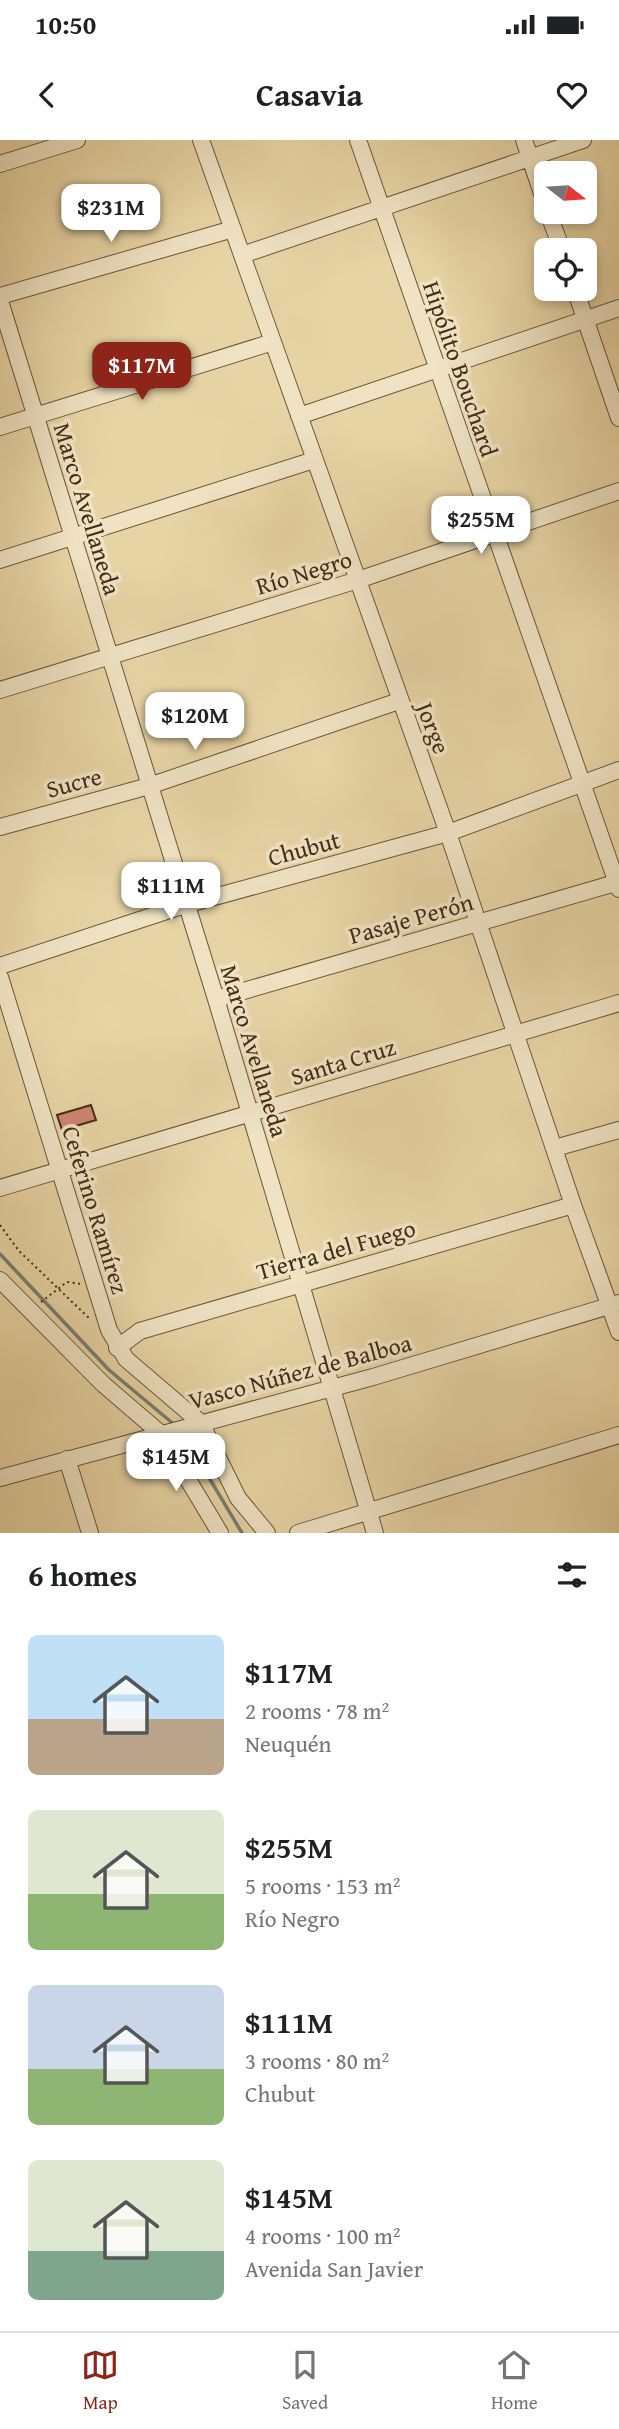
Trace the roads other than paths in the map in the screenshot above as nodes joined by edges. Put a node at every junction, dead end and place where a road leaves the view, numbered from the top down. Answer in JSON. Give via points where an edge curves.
{"nodes":[{"id":1,"x":77,"y":140,"type":"edge"},
{"id":2,"x":201,"y":140,"type":"edge"},
{"id":3,"x":358,"y":140,"type":"edge"},
{"id":4,"x":524,"y":140,"type":"edge"},
{"id":5,"x":583,"y":140,"type":"edge"},
{"id":6,"x":530,"y":158,"type":"junction"},
{"id":7,"x":0,"y":164,"type":"edge"},
{"id":8,"x":534,"y":170,"type":"edge"},
{"id":9,"x":381,"y":210,"type":"junction"},
{"id":10,"x":233,"y":229,"type":"junction"},
{"id":11,"x":242,"y":255,"type":"junction"},
{"id":12,"x":0,"y":296,"type":"edge"},
{"id":13,"x":0,"y":301,"type":"edge"},
{"id":14,"x":579,"y":301,"type":"edge"},
{"id":15,"x":619,"y":308,"type":"edge"},
{"id":16,"x":585,"y":319,"type":"junction"},
{"id":17,"x":273,"y":342,"type":"junction"},
{"id":18,"x":435,"y":370,"type":"junction"},
{"id":19,"x":35,"y":416,"type":"junction"},
{"id":20,"x":299,"y":416,"type":"junction"},
{"id":21,"x":619,"y":418,"type":"edge"},
{"id":22,"x":0,"y":427,"type":"edge"},
{"id":23,"x":314,"y":460,"type":"junction"},
{"id":24,"x":619,"y":491,"type":"edge"},
{"id":25,"x":493,"y":534,"type":"junction"},
{"id":26,"x":71,"y":539,"type":"junction"},
{"id":27,"x":0,"y":560,"type":"edge"},
{"id":28,"x":358,"y":580,"type":"junction"},
{"id":29,"x":110,"y":656,"type":"junction"},
{"id":30,"x":0,"y":690,"type":"edge"},
{"id":31,"x":398,"y":701,"type":"junction"},
{"id":32,"x":619,"y":770,"type":"edge"},
{"id":33,"x":580,"y":785,"type":"junction"},
{"id":34,"x":149,"y":786,"type":"junction"},
{"id":35,"x":0,"y":827,"type":"edge"},
{"id":36,"x":448,"y":833,"type":"junction"},
{"id":37,"x":618,"y":885,"type":"edge"},
{"id":38,"x":185,"y":905,"type":"junction"},
{"id":39,"x":479,"y":923,"type":"junction"},
{"id":40,"x":0,"y":966,"type":"edge"},
{"id":41,"x":0,"y":977,"type":"edge"},
{"id":42,"x":216,"y":999,"type":"junction"},
{"id":43,"x":619,"y":1003,"type":"edge"},
{"id":44,"x":515,"y":1033,"type":"junction"},
{"id":45,"x":250,"y":1114,"type":"junction"},
{"id":46,"x":619,"y":1130,"type":"edge"},
{"id":47,"x":555,"y":1148,"type":"junction"},
{"id":48,"x":58,"y":1170,"type":"junction"},
{"id":49,"x":0,"y":1188,"type":"edge"},
{"id":50,"x":573,"y":1205,"type":"junction"},
{"id":51,"x":300,"y":1283,"type":"junction"},
{"id":52,"x":1,"y":1284,"type":"edge"},
{"id":53,"x":615,"y":1305,"type":"edge"},
{"id":54,"x":619,"y":1332,"type":"edge"},
{"id":55,"x":117,"y":1348,"type":"junction"},
{"id":56,"x":333,"y":1389,"type":"junction"},
{"id":57,"x":196,"y":1424,"type":"junction"},
{"id":58,"x":165,"y":1432,"type":"junction"},
{"id":59,"x":619,"y":1435,"type":"edge"},
{"id":60,"x":67,"y":1459,"type":"junction"},
{"id":61,"x":0,"y":1478,"type":"edge"},
{"id":62,"x":368,"y":1510,"type":"junction"},
{"id":63,"x":90,"y":1533,"type":"edge"},
{"id":64,"x":219,"y":1533,"type":"edge"},
{"id":65,"x":267,"y":1533,"type":"edge"},
{"id":66,"x":298,"y":1533,"type":"edge"},
{"id":67,"x":375,"y":1533,"type":"edge"}],
"edges":[{"from":1,"to":7,"type":"street"},
{"from":2,"to":10,"type":"street","name":"Jorge"},
{"from":3,"to":9,"type":"street","name":"Hipólito Bouchard"},
{"from":4,"to":6,"type":"street"},
{"from":5,"to":6,"type":"street"},
{"from":6,"to":8,"type":"street"},
{"from":6,"to":9,"type":"street"},
{"from":9,"to":11,"type":"street"},
{"from":9,"to":18,"type":"street","name":"Hipólito Bouchard"},
{"from":10,"to":11,"type":"street","name":"Jorge"},
{"from":10,"to":12,"type":"street"},
{"from":11,"to":17,"type":"street","name":"Jorge"},
{"from":13,"to":19,"type":"street","name":"Marco Avellaneda"},
{"from":14,"to":16,"type":"street"},
{"from":15,"to":16,"type":"street"},
{"from":16,"to":18,"type":"street"},
{"from":16,"to":21,"type":"street"},
{"from":17,"to":19,"type":"street"},
{"from":17,"to":20,"type":"street","name":"Jorge"},
{"from":18,"to":20,"type":"street"},
{"from":18,"to":25,"type":"street","name":"Hipólito Bouchard"},
{"from":19,"to":22,"type":"street"},
{"from":19,"to":26,"type":"street","name":"Marco Avellaneda"},
{"from":20,"to":23,"type":"street","name":"Jorge"},
{"from":23,"to":26,"type":"street"},
{"from":23,"to":28,"type":"street","name":"Jorge"},
{"from":24,"to":25,"type":"street","name":"Río Negro"},
{"from":25,"to":28,"type":"street","name":"Río Negro"},
{"from":25,"to":33,"type":"street","name":"Hipólito Bouchard"},
{"from":26,"to":27,"type":"street"},
{"from":26,"to":29,"type":"street","name":"Marco Avellaneda"},
{"from":28,"to":29,"type":"street","name":"Río Negro"},
{"from":28,"to":31,"type":"street","name":"Jorge"},
{"from":29,"to":30,"type":"street","name":"Río Negro"},
{"from":29,"to":34,"type":"street","name":"Marco Avellaneda"},
{"from":31,"to":34,"type":"street","name":"Sucre"},
{"from":31,"to":36,"type":"street","name":"Jorge"},
{"from":32,"to":33,"type":"street","name":"Chubut"},
{"from":33,"to":36,"type":"street","name":"Chubut"},
{"from":33,"to":37,"type":"street","name":"Hipólito Bouchard"},
{"from":34,"to":35,"type":"street","name":"Sucre"},
{"from":34,"to":38,"type":"street","name":"Marco Avellaneda"},
{"from":36,"to":38,"type":"street","name":"Chubut"},
{"from":36,"to":39,"type":"street","name":"Jorge"},
{"from":37,"to":39,"type":"street","name":"Pasaje Perón"},
{"from":38,"to":40,"type":"street","name":"Chubut"},
{"from":38,"to":42,"type":"street","name":"Marco Avellaneda"},
{"from":39,"to":42,"type":"street","name":"Pasaje Perón"},
{"from":39,"to":44,"type":"street","name":"Jorge"},
{"from":41,"to":48,"type":"street","name":"Ceferino Ramírez"},
{"from":42,"to":45,"type":"street","name":"Marco Avellaneda"},
{"from":43,"to":44,"type":"street","name":"Santa Cruz"},
{"from":44,"to":45,"type":"street","name":"Santa Cruz"},
{"from":44,"to":47,"type":"street","name":"Jorge"},
{"from":45,"to":48,"type":"street","name":"Santa Cruz"},
{"from":45,"to":51,"type":"street","name":"Marco Avellaneda"},
{"from":46,"to":47,"type":"street"},
{"from":47,"to":50,"type":"street","name":"Jorge"},
{"from":48,"to":49,"type":"street","name":"Santa Cruz"},
{"from":48,"to":55,"type":"street","name":"Ceferino Ramírez"},
{"from":50,"to":51,"type":"street","name":"Tierra del Fuego"},
{"from":50,"to":53,"type":"street","name":"Jorge"},
{"from":51,"to":55,"type":"street","name":"Tierra del Fuego","via":[[140,1331]]},
{"from":51,"to":56,"type":"street","name":"Marco Avellaneda"},
{"from":52,"to":58,"type":"street","via":[[103,1384]]},
{"from":53,"to":54,"type":"street","name":"Jorge"},
{"from":53,"to":56,"type":"street","name":"Vasco Núñez de Balboa"},
{"from":55,"to":57,"type":"street","name":"Ceferino Ramírez"},
{"from":56,"to":57,"type":"street","name":"Vasco Núñez de Balboa"},
{"from":56,"to":62,"type":"street","name":"Marco Avellaneda"},
{"from":57,"to":58,"type":"street","name":"Vasco Núñez de Balboa"},
{"from":57,"to":65,"type":"street","via":[[238,1498]]},
{"from":58,"to":60,"type":"street","name":"Vasco Núñez de Balboa"},
{"from":58,"to":64,"type":"street"},
{"from":59,"to":62,"type":"street"},
{"from":60,"to":61,"type":"street","name":"Vasco Núñez de Balboa"},
{"from":60,"to":63,"type":"street"},
{"from":62,"to":66,"type":"street"},
{"from":62,"to":67,"type":"street","name":"Marco Avellaneda"}]}
